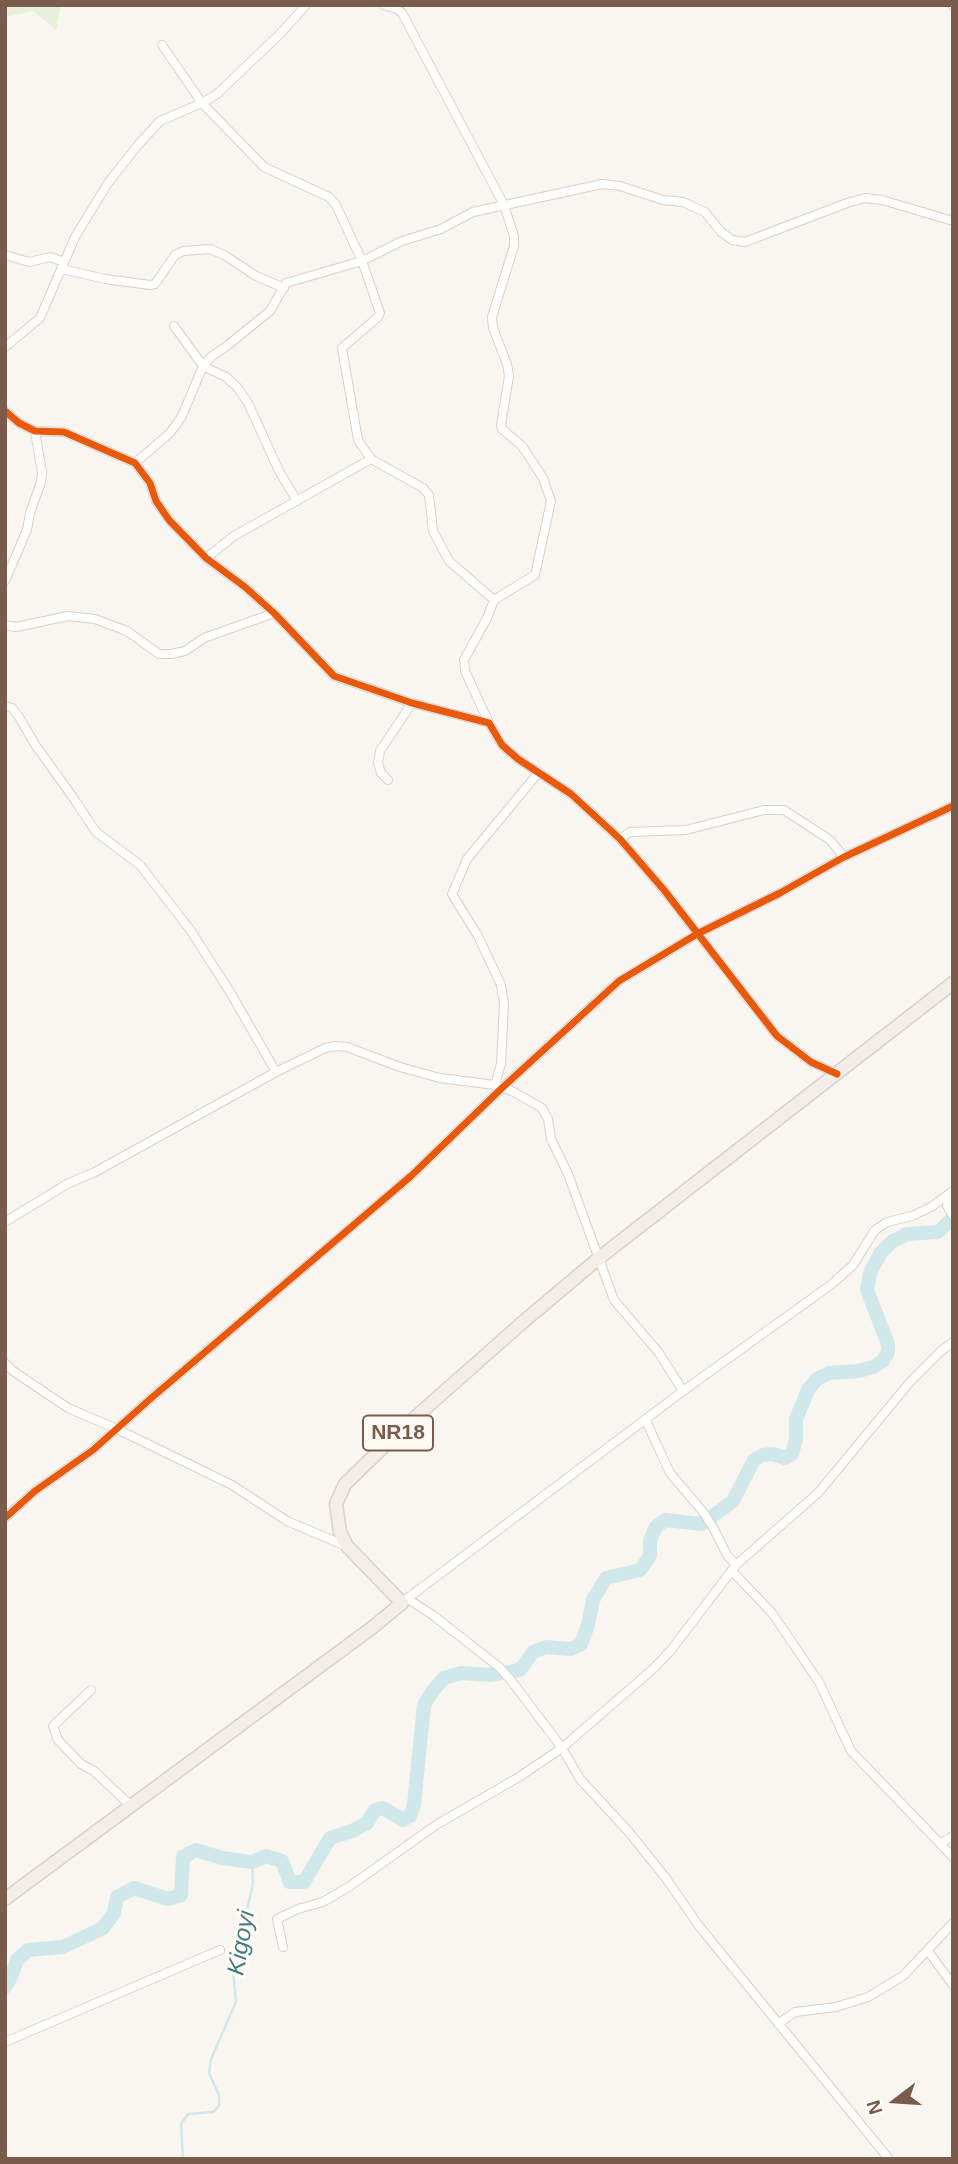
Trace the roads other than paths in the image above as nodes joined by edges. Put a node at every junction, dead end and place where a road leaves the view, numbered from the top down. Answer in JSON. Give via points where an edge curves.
{"nodes":[{"id":1,"x":306,"y":5,"type":"edge"},
{"id":2,"x":384,"y":5,"type":"edge"},
{"id":3,"x":162,"y":45,"type":"dead end"},
{"id":4,"x":202,"y":103,"type":"junction"},
{"id":5,"x":504,"y":205,"type":"junction"},
{"id":6,"x":953,"y":221,"type":"edge"},
{"id":7,"x":5,"y":255,"type":"edge"},
{"id":8,"x":362,"y":261,"type":"junction"},
{"id":9,"x":63,"y":266,"type":"junction"},
{"id":10,"x":284,"y":288,"type":"junction"},
{"id":11,"x":174,"y":326,"type":"dead end"},
{"id":12,"x":5,"y":346,"type":"edge"},
{"id":13,"x":203,"y":366,"type":"junction"},
{"id":14,"x":5,"y":411,"type":"edge"},
{"id":15,"x":36,"y":431,"type":"junction"},
{"id":16,"x":372,"y":459,"type":"junction"},
{"id":17,"x":135,"y":463,"type":"junction"},
{"id":18,"x":297,"y":501,"type":"junction"},
{"id":19,"x":206,"y":558,"type":"junction"},
{"id":20,"x":5,"y":582,"type":"edge"},
{"id":21,"x":494,"y":600,"type":"junction"},
{"id":22,"x":274,"y":613,"type":"junction"},
{"id":23,"x":5,"y":625,"type":"edge"},
{"id":24,"x":412,"y":703,"type":"junction"},
{"id":25,"x":5,"y":706,"type":"edge"},
{"id":26,"x":489,"y":723,"type":"junction"},
{"id":27,"x":539,"y":772,"type":"junction"},
{"id":28,"x":388,"y":780,"type":"dead end"},
{"id":29,"x":953,"y":806,"type":"edge"},
{"id":30,"x":620,"y":839,"type":"junction"},
{"id":31,"x":844,"y":857,"type":"junction"},
{"id":32,"x":696,"y":934,"type":"junction"},
{"id":33,"x":953,"y":984,"type":"edge"},
{"id":34,"x":276,"y":1072,"type":"junction"},
{"id":35,"x":836,"y":1074,"type":"junction"},
{"id":36,"x":498,"y":1086,"type":"junction"},
{"id":37,"x":953,"y":1191,"type":"edge"},
{"id":38,"x":953,"y":1216,"type":"edge"},
{"id":39,"x":5,"y":1222,"type":"edge"},
{"id":40,"x":600,"y":1258,"type":"junction"},
{"id":41,"x":953,"y":1342,"type":"edge"},
{"id":42,"x":5,"y":1363,"type":"edge"},
{"id":43,"x":683,"y":1391,"type":"junction"},
{"id":44,"x":646,"y":1421,"type":"junction"},
{"id":45,"x":117,"y":1429,"type":"junction"},
{"id":46,"x":5,"y":1518,"type":"edge"},
{"id":47,"x":347,"y":1546,"type":"junction"},
{"id":48,"x":734,"y":1568,"type":"junction"},
{"id":49,"x":405,"y":1601,"type":"junction"},
{"id":50,"x":91,"y":1690,"type":"dead end"},
{"id":51,"x":562,"y":1748,"type":"junction"},
{"id":52,"x":131,"y":1806,"type":"junction"},
{"id":53,"x":953,"y":1836,"type":"edge"},
{"id":54,"x":941,"y":1843,"type":"junction"},
{"id":55,"x":953,"y":1857,"type":"edge"},
{"id":56,"x":5,"y":1899,"type":"edge"},
{"id":57,"x":953,"y":1923,"type":"edge"},
{"id":58,"x":283,"y":1947,"type":"dead end"},
{"id":59,"x":220,"y":1950,"type":"dead end"},
{"id":60,"x":928,"y":1951,"type":"junction"},
{"id":61,"x":953,"y":1985,"type":"edge"},
{"id":62,"x":778,"y":2024,"type":"junction"},
{"id":63,"x":5,"y":2042,"type":"edge"},
{"id":64,"x":889,"y":2159,"type":"edge"}],
"edges":[{"from":1,"to":4,"type":"street","via":[[217,94]]},
{"from":2,"to":5,"type":"street","via":[[402,13]]},
{"from":3,"to":4,"type":"street"},
{"from":4,"to":8,"type":"street","via":[[264,167],[329,198]]},
{"from":4,"to":9,"type":"street","via":[[160,121],[138,145],[108,183]]},
{"from":5,"to":6,"type":"street","via":[[602,184],[620,186],[683,202],[705,212],[721,233],[745,242],[865,198]]},
{"from":5,"to":8,"type":"street","via":[[472,212]]},
{"from":5,"to":21,"type":"street","via":[[514,246],[492,317],[509,376],[501,425],[522,446],[543,478],[551,501],[535,575]]},
{"from":7,"to":9,"type":"street","via":[[29,262],[50,257]]},
{"from":8,"to":10,"type":"street","via":[[295,279]]},
{"from":8,"to":16,"type":"street","via":[[380,313],[342,348],[342,358],[358,440]]},
{"from":9,"to":10,"type":"street","via":[[105,279],[155,284],[175,255],[211,249]]},
{"from":9,"to":12,"type":"street","via":[[40,318]]},
{"from":10,"to":13,"type":"street","via":[[270,311]]},
{"from":11,"to":13,"type":"street"},
{"from":13,"to":17,"type":"street","via":[[182,416],[170,433]]},
{"from":13,"to":18,"type":"street","via":[[226,377],[242,395]]},
{"from":14,"to":15,"type":"street"},
{"from":15,"to":17,"type":"street","via":[[64,432]]},
{"from":15,"to":20,"type":"street","via":[[41,482]]},
{"from":16,"to":18,"type":"street"},
{"from":16,"to":21,"type":"street","via":[[423,488],[429,495],[433,531],[444,554]]},
{"from":17,"to":19,"type":"street","via":[[169,520]]},
{"from":18,"to":19,"type":"street","via":[[234,536]]},
{"from":19,"to":22,"type":"street"},
{"from":21,"to":26,"type":"street","via":[[464,660]]},
{"from":22,"to":23,"type":"street","via":[[171,654],[159,654],[127,631],[95,619],[68,617],[16,628]]},
{"from":22,"to":24,"type":"street","via":[[334,676]]},
{"from":24,"to":26,"type":"street"},
{"from":24,"to":28,"type":"street","via":[[380,751],[378,764]]},
{"from":25,"to":34,"type":"street","via":[[19,717],[96,832],[140,865],[191,931]]},
{"from":26,"to":27,"type":"street","via":[[502,746]]},
{"from":27,"to":30,"type":"street"},
{"from":27,"to":36,"type":"street","via":[[467,859],[452,894],[502,985]]},
{"from":29,"to":31,"type":"street"},
{"from":30,"to":31,"type":"street","via":[[630,832],[686,830],[764,810],[784,810],[830,840]]},
{"from":30,"to":32,"type":"street"},
{"from":31,"to":32,"type":"street"},
{"from":32,"to":35,"type":"street","via":[[777,1036]]},
{"from":32,"to":36,"type":"street","via":[[619,981]]},
{"from":33,"to":35,"type":"main road","number":"NR18"},
{"from":34,"to":36,"type":"street","via":[[336,1046],[440,1079]]},
{"from":34,"to":39,"type":"street"},
{"from":35,"to":40,"type":"main road","number":"NR18"},
{"from":36,"to":40,"type":"street","via":[[542,1108]]},
{"from":36,"to":45,"type":"street","via":[[411,1176]]},
{"from":37,"to":38,"type":"street","via":[[947,1206]]},
{"from":37,"to":43,"type":"street","via":[[931,1207],[875,1230],[853,1265]]},
{"from":40,"to":43,"type":"street","via":[[614,1300],[659,1353]]},
{"from":40,"to":47,"type":"main road","number":"NR18","via":[[345,1484],[336,1504]]},
{"from":41,"to":48,"type":"street","via":[[910,1382],[818,1493]]},
{"from":42,"to":45,"type":"street","via":[[68,1408]]},
{"from":43,"to":44,"type":"street"},
{"from":44,"to":48,"type":"street","via":[[670,1473],[704,1513]]},
{"from":44,"to":49,"type":"street"},
{"from":45,"to":46,"type":"street"},
{"from":45,"to":47,"type":"street","via":[[232,1485],[288,1521]]},
{"from":47,"to":49,"type":"main road","number":"NR18"},
{"from":48,"to":51,"type":"street","via":[[654,1668]]},
{"from":48,"to":54,"type":"street","via":[[772,1613],[819,1682],[851,1751]]},
{"from":49,"to":51,"type":"street","via":[[434,1616],[499,1667]]},
{"from":49,"to":52,"type":"main road"},
{"from":50,"to":52,"type":"street","via":[[52,1726],[58,1740],[81,1764]]},
{"from":51,"to":58,"type":"street","via":[[436,1825],[350,1886],[323,1902],[276,1919]]},
{"from":51,"to":62,"type":"street","via":[[580,1779],[636,1840]]},
{"from":52,"to":56,"type":"main road"},
{"from":53,"to":54,"type":"street"},
{"from":54,"to":55,"type":"street"},
{"from":57,"to":60,"type":"street"},
{"from":59,"to":63,"type":"street"},
{"from":60,"to":61,"type":"street"},
{"from":60,"to":62,"type":"street","via":[[903,1976],[868,1997],[795,2012]]},
{"from":62,"to":64,"type":"street"}]}
